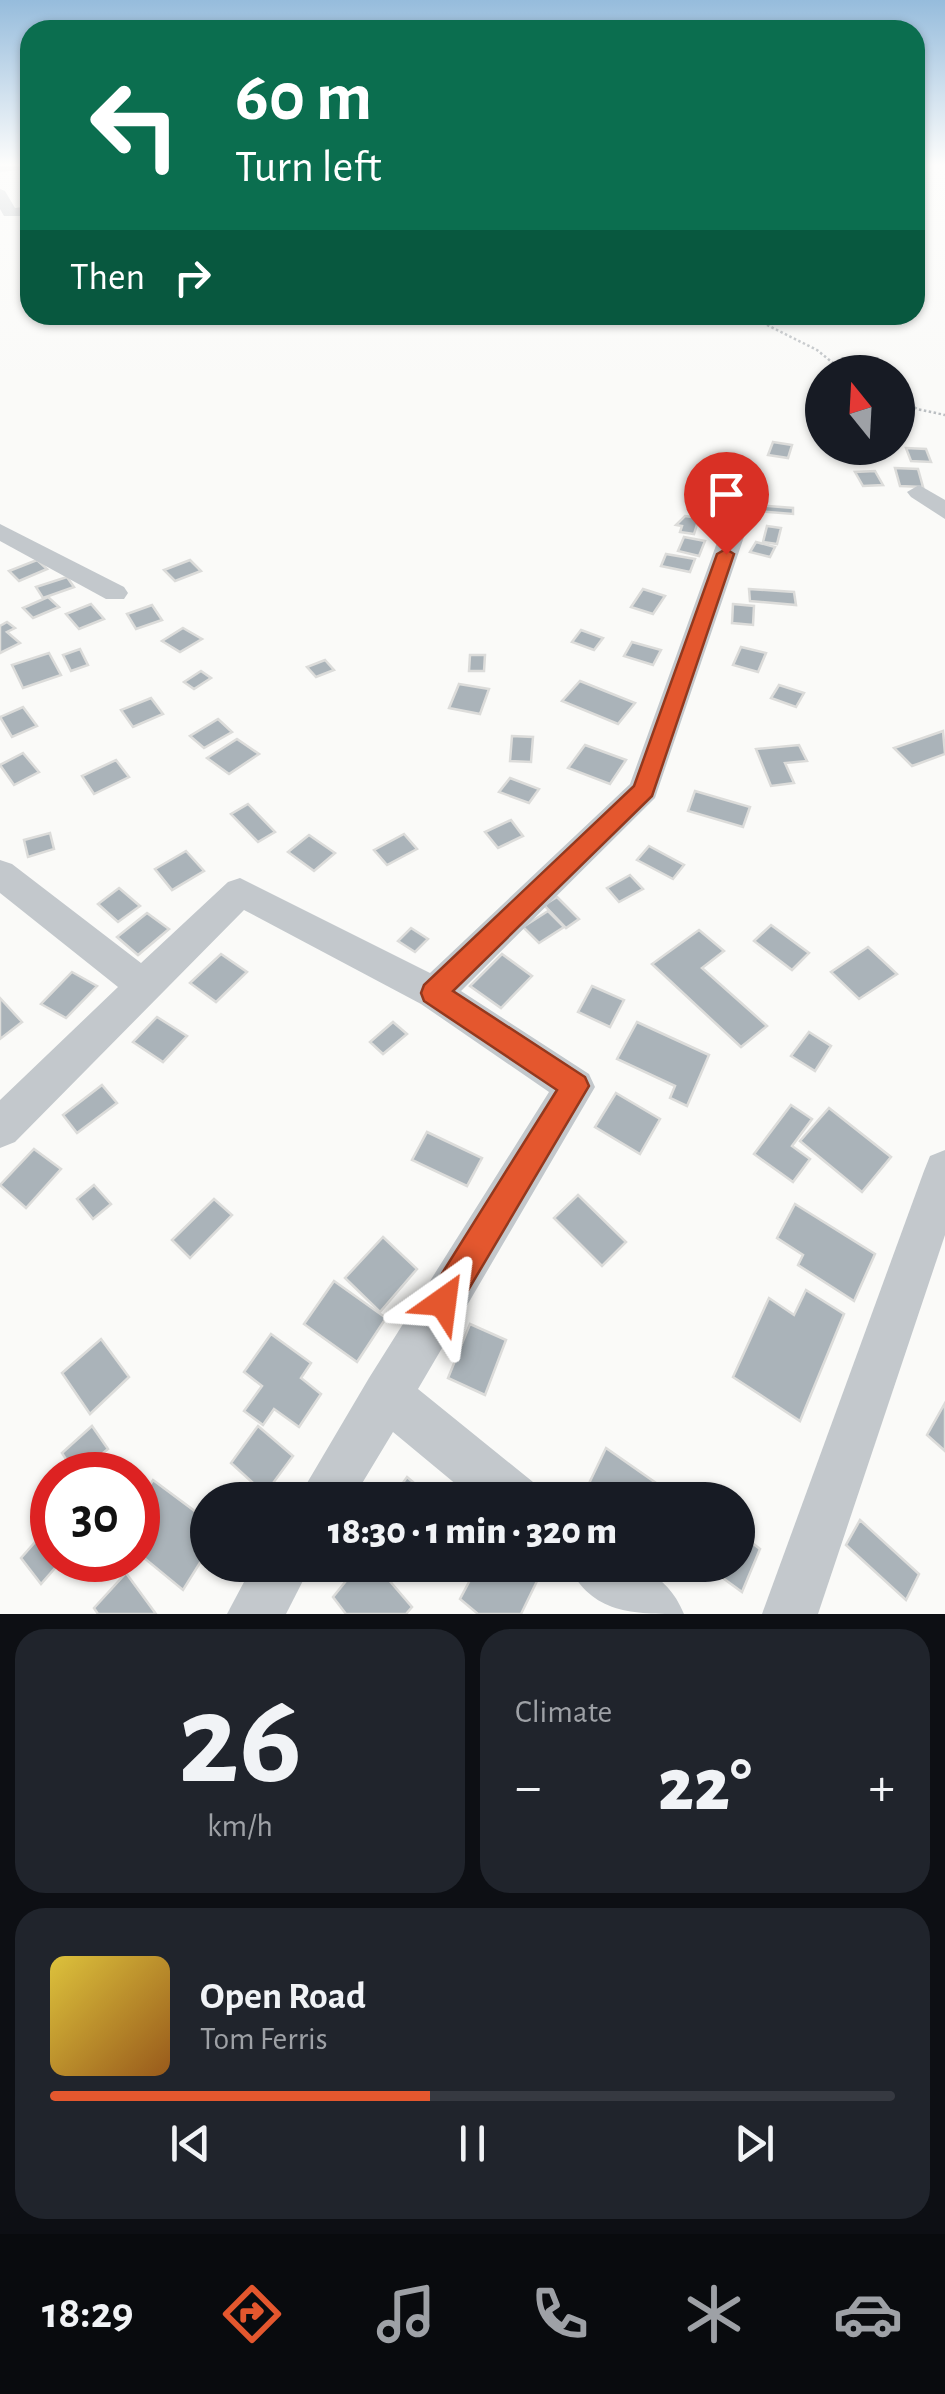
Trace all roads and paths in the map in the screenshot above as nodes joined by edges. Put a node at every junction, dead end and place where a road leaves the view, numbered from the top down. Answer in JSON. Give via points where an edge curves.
{"nodes":[{"id":1,"x":767,"y":325,"type":"dead end"},
{"id":2,"x":823,"y":355,"type":"edge"},
{"id":3,"x":915,"y":408,"type":"edge"},
{"id":4,"x":945,"y":414,"type":"edge"},
{"id":5,"x":749,"y":487,"type":"dead end"},
{"id":6,"x":919,"y":492,"type":"dead end"},
{"id":7,"x":945,"y":512,"type":"edge"},
{"id":8,"x":0,"y":531,"type":"edge"},
{"id":9,"x":115,"y":593,"type":"dead end"},
{"id":10,"x":0,"y":874,"type":"edge"},
{"id":11,"x":161,"y":968,"type":"junction"},
{"id":12,"x":434,"y":993,"type":"junction"},
{"id":13,"x":0,"y":1128,"type":"edge"},
{"id":14,"x":945,"y":1171,"type":"edge"},
{"id":15,"x":386,"y":1395,"type":"junction"},
{"id":16,"x":334,"y":1482,"type":"edge"},
{"id":17,"x":494,"y":1482,"type":"edge"},
{"id":18,"x":274,"y":1582,"type":"edge"},
{"id":19,"x":617,"y":1582,"type":"edge"},
{"id":20,"x":255,"y":1614,"type":"edge"},
{"id":21,"x":656,"y":1614,"type":"edge"},
{"id":22,"x":790,"y":1614,"type":"edge"}],
"edges":[{"from":1,"to":2,"type":"path"},
{"from":3,"to":4,"type":"path"},
{"from":5,"to":12,"type":"street","via":[[644,790]]},
{"from":6,"to":7,"type":"street"},
{"from":8,"to":9,"type":"street"},
{"from":10,"to":11,"type":"street","via":[[142,986]]},
{"from":11,"to":12,"type":"street","via":[[240,892]]},
{"from":11,"to":13,"type":"street"},
{"from":12,"to":15,"type":"street","via":[[575,1086]]},
{"from":14,"to":22,"type":"street"},
{"from":15,"to":16,"type":"street"},
{"from":15,"to":17,"type":"street"},
{"from":18,"to":20,"type":"street"},
{"from":19,"to":21,"type":"street"}]}
